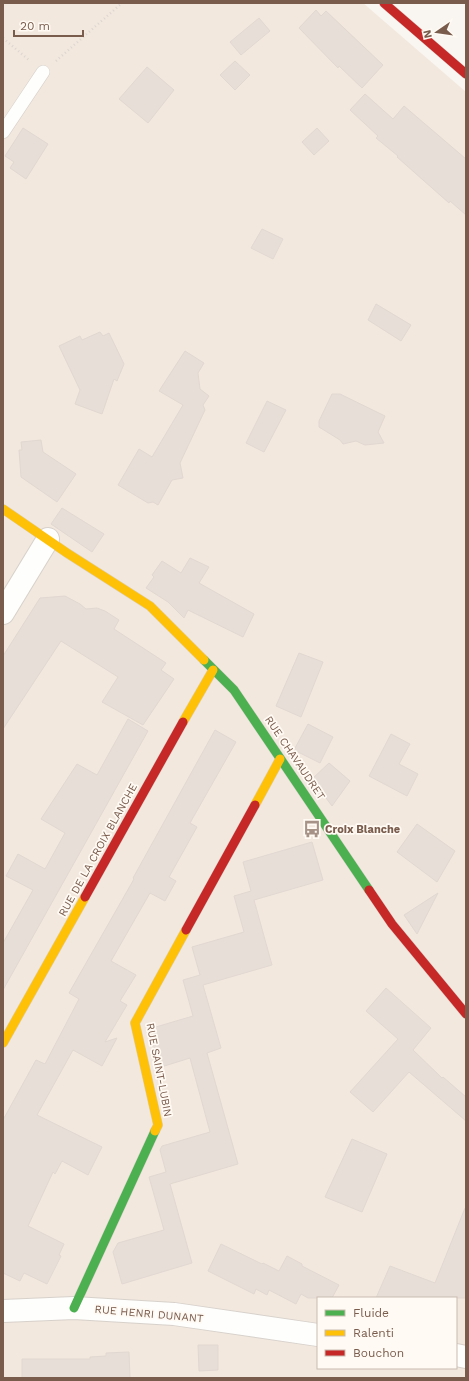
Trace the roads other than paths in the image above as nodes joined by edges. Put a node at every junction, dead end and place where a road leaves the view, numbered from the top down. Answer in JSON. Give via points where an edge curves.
{"nodes":[{"id":1,"x":384,"y":3,"type":"edge"},
{"id":2,"x":43,"y":72,"type":"road end"},
{"id":3,"x":466,"y":74,"type":"edge"},
{"id":4,"x":3,"y":132,"type":"edge"},
{"id":5,"x":3,"y":509,"type":"edge"},
{"id":6,"x":48,"y":538,"type":"junction"},
{"id":7,"x":3,"y":613,"type":"edge"},
{"id":8,"x":214,"y":670,"type":"junction"},
{"id":9,"x":280,"y":759,"type":"junction"},
{"id":10,"x":466,"y":1014,"type":"edge"},
{"id":11,"x":9,"y":1022,"type":"edge"},
{"id":12,"x":3,"y":1043,"type":"edge"},
{"id":13,"x":74,"y":1308,"type":"junction"},
{"id":14,"x":3,"y":1311,"type":"edge"},
{"id":15,"x":317,"y":1335,"type":"edge"}],
"edges":[{"from":1,"to":3,"type":"street"},
{"from":2,"to":4,"type":"lane"},
{"from":5,"to":6,"type":"street","name":"RUE CHAVAUDRET"},
{"from":6,"to":7,"type":"street"},
{"from":6,"to":8,"type":"street","name":"RUE CHAVAUDRET","via":[[150,606]]},
{"from":8,"to":9,"type":"street","name":"RUE CHAVAUDRET","via":[[234,690]]},
{"from":8,"to":11,"type":"street","name":"RUE DE LA CROIX BLANCHE"},
{"from":9,"to":10,"type":"street","name":"RUE CHAVAUDRET","via":[[392,924]]},
{"from":9,"to":13,"type":"street","name":"RUE SAINT-LUBIN","via":[[135,1023],[158,1125]]},
{"from":11,"to":12,"type":"street","name":"RUE DE LA CROIX BLANCHE"},
{"from":13,"to":14,"type":"street","name":"RUE HENRI DUNANT"},
{"from":13,"to":15,"type":"street","name":"RUE HENRI DUNANT","via":[[174,1314]]}]}
